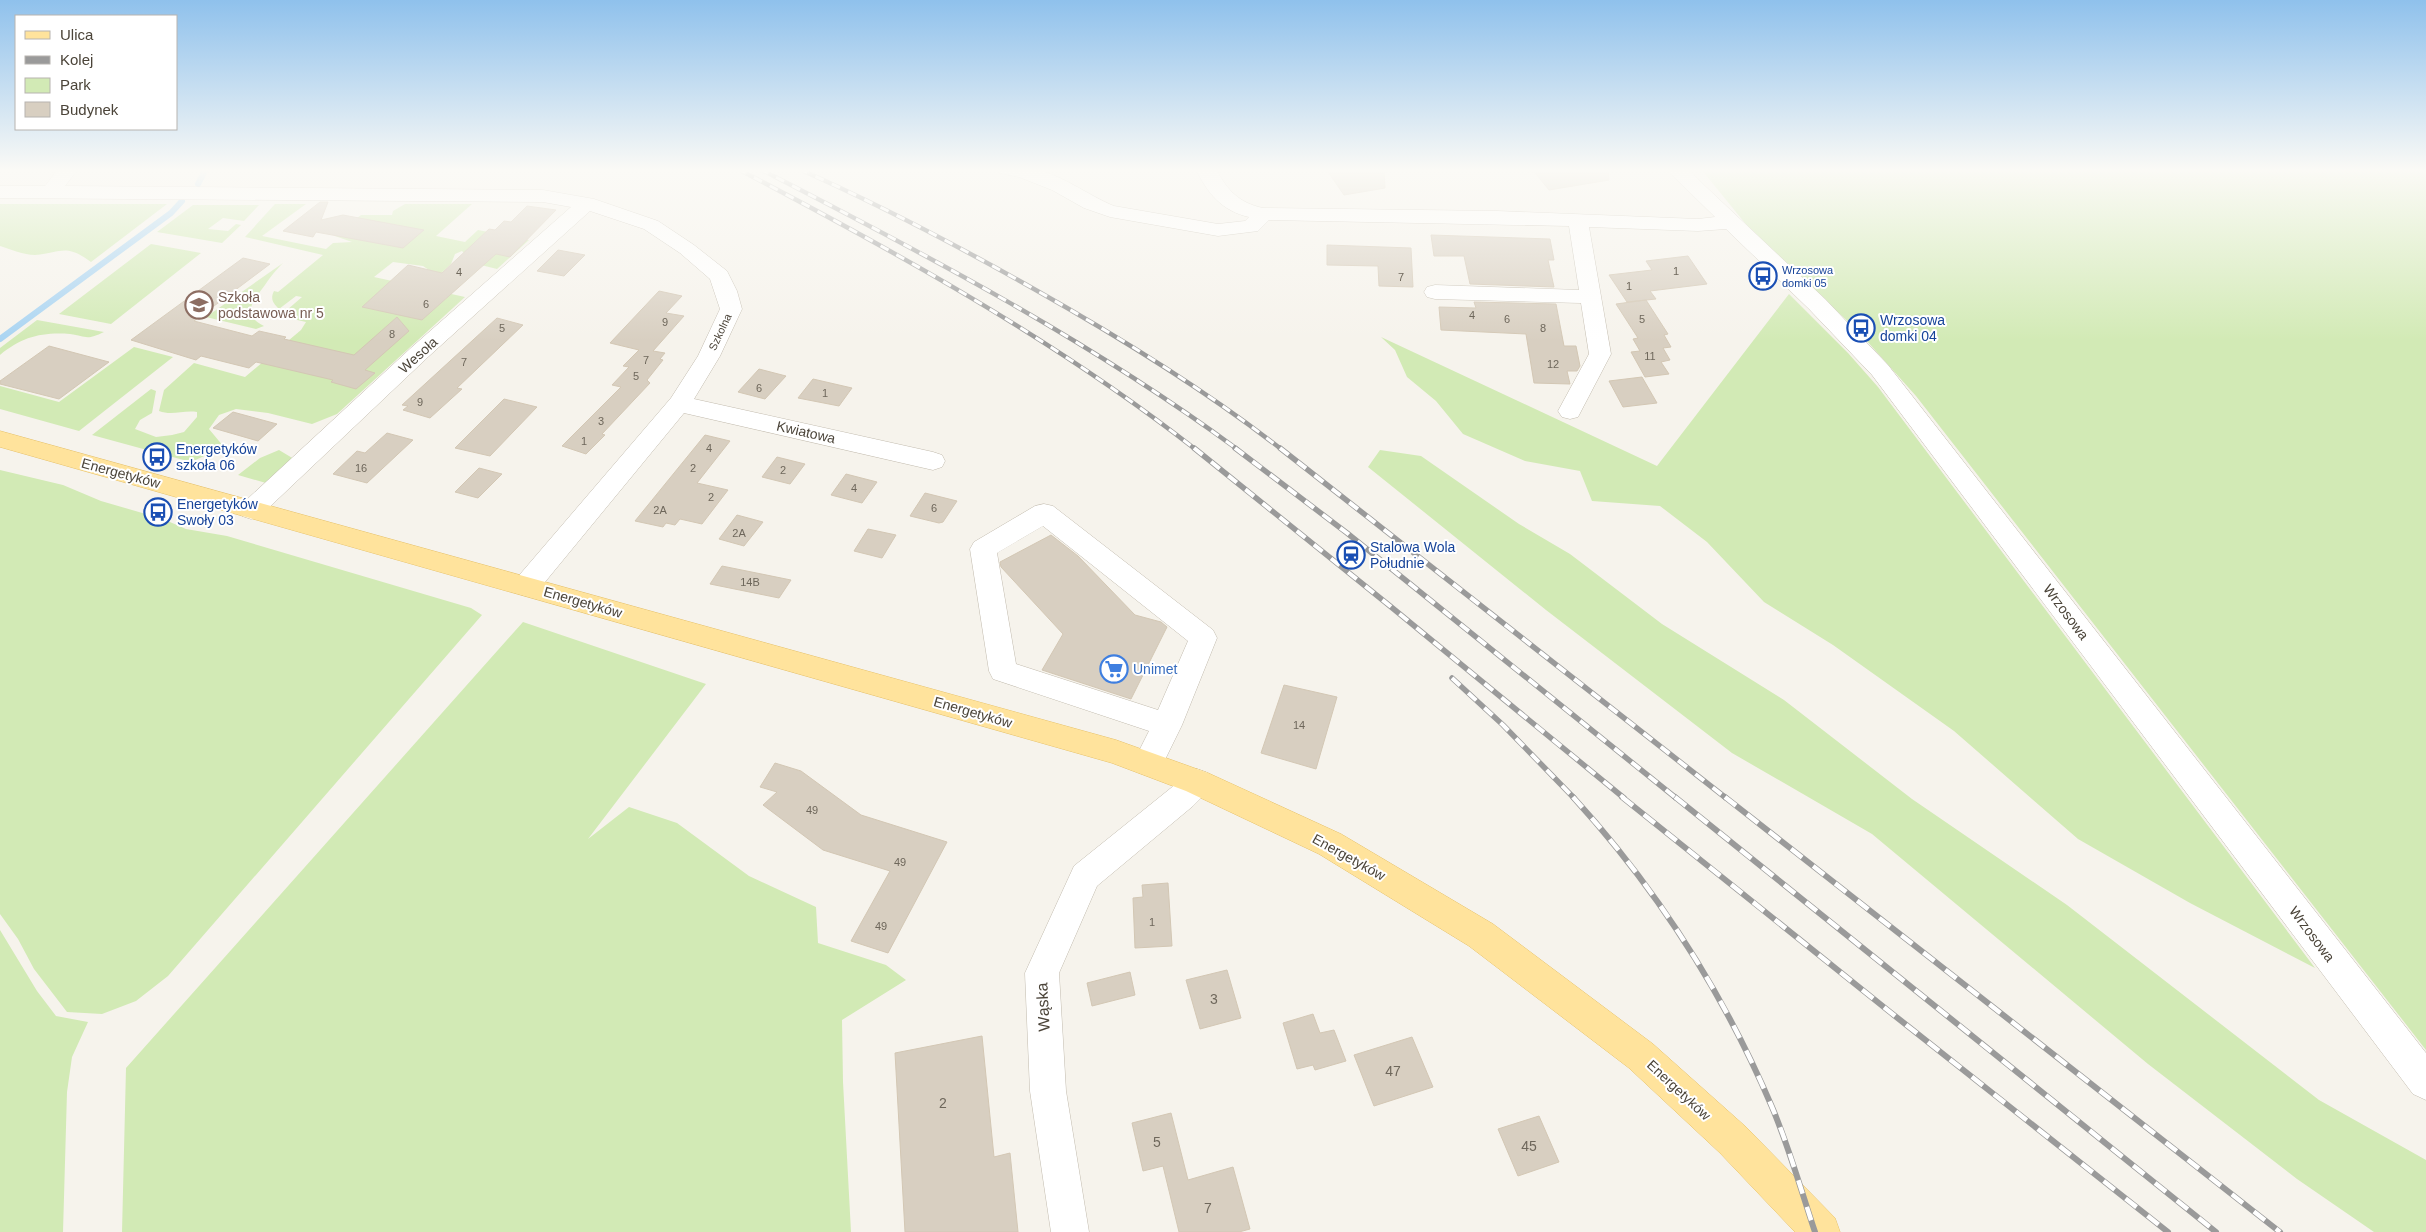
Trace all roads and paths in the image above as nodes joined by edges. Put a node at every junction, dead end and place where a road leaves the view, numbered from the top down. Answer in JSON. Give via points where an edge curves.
{"nodes":[{"id":1,"x":561,"y":226,"type":"edge"},
{"id":2,"x":653,"y":226,"type":"edge"},
{"id":3,"x":1198,"y":226,"type":"edge"},
{"id":4,"x":1251,"y":226,"type":"edge"},
{"id":5,"x":1579,"y":226,"type":"edge"},
{"id":6,"x":1736,"y":226,"type":"edge"},
{"id":7,"x":1435,"y":292,"type":"dead end"},
{"id":8,"x":1592,"y":297,"type":"junction"},
{"id":9,"x":679,"y":404,"type":"junction"},
{"id":10,"x":1570,"y":411,"type":"dead end"},
{"id":11,"x":0,"y":439,"type":"edge"},
{"id":12,"x":933,"y":461,"type":"dead end"},
{"id":13,"x":251,"y":510,"type":"junction"},
{"id":14,"x":526,"y":586,"type":"junction"},
{"id":15,"x":1167,"y":725,"type":"junction"},
{"id":16,"x":1148,"y":763,"type":"junction"},
{"id":17,"x":1197,"y":782,"type":"junction"},
{"id":18,"x":2426,"y":1082,"type":"edge"},
{"id":19,"x":1070,"y":1232,"type":"edge"},
{"id":20,"x":1821,"y":1232,"type":"edge"}],
"edges":[{"from":1,"to":13,"type":"street","name":"Wesoła"},
{"from":2,"to":9,"type":"street","name":"Szkolna","via":[[719,276],[731,309]]},
{"from":3,"to":4,"type":"street","via":[[1218,230]]},
{"from":5,"to":8,"type":"street"},
{"from":6,"to":18,"type":"street","name":"Wrzosowa","via":[[1880,370]]},
{"from":7,"to":8,"type":"street"},
{"from":8,"to":10,"type":"street","via":[[1600,354]]},
{"from":9,"to":12,"type":"street","name":"Kwiatowa"},
{"from":9,"to":14,"type":"street","name":"Szkolna"},
{"from":11,"to":13,"type":"main road","name":"Energetyków"},
{"from":13,"to":14,"type":"main road","name":"Energetyków"},
{"from":14,"to":16,"type":"main road","name":"Energetyków"},
{"from":15,"to":15,"type":"street","via":[[1203,638],[1044,513],[983,549],[1003,672]]},
{"from":15,"to":16,"type":"street"},
{"from":16,"to":17,"type":"main road","name":"Energetyków"},
{"from":17,"to":19,"type":"street","name":"Wąska","via":[[1085,876],[1042,973],[1048,1091]]},
{"from":17,"to":20,"type":"main road","name":"Energetyków","via":[[1330,844],[1481,934],[1641,1056],[1733,1140]]}]}
